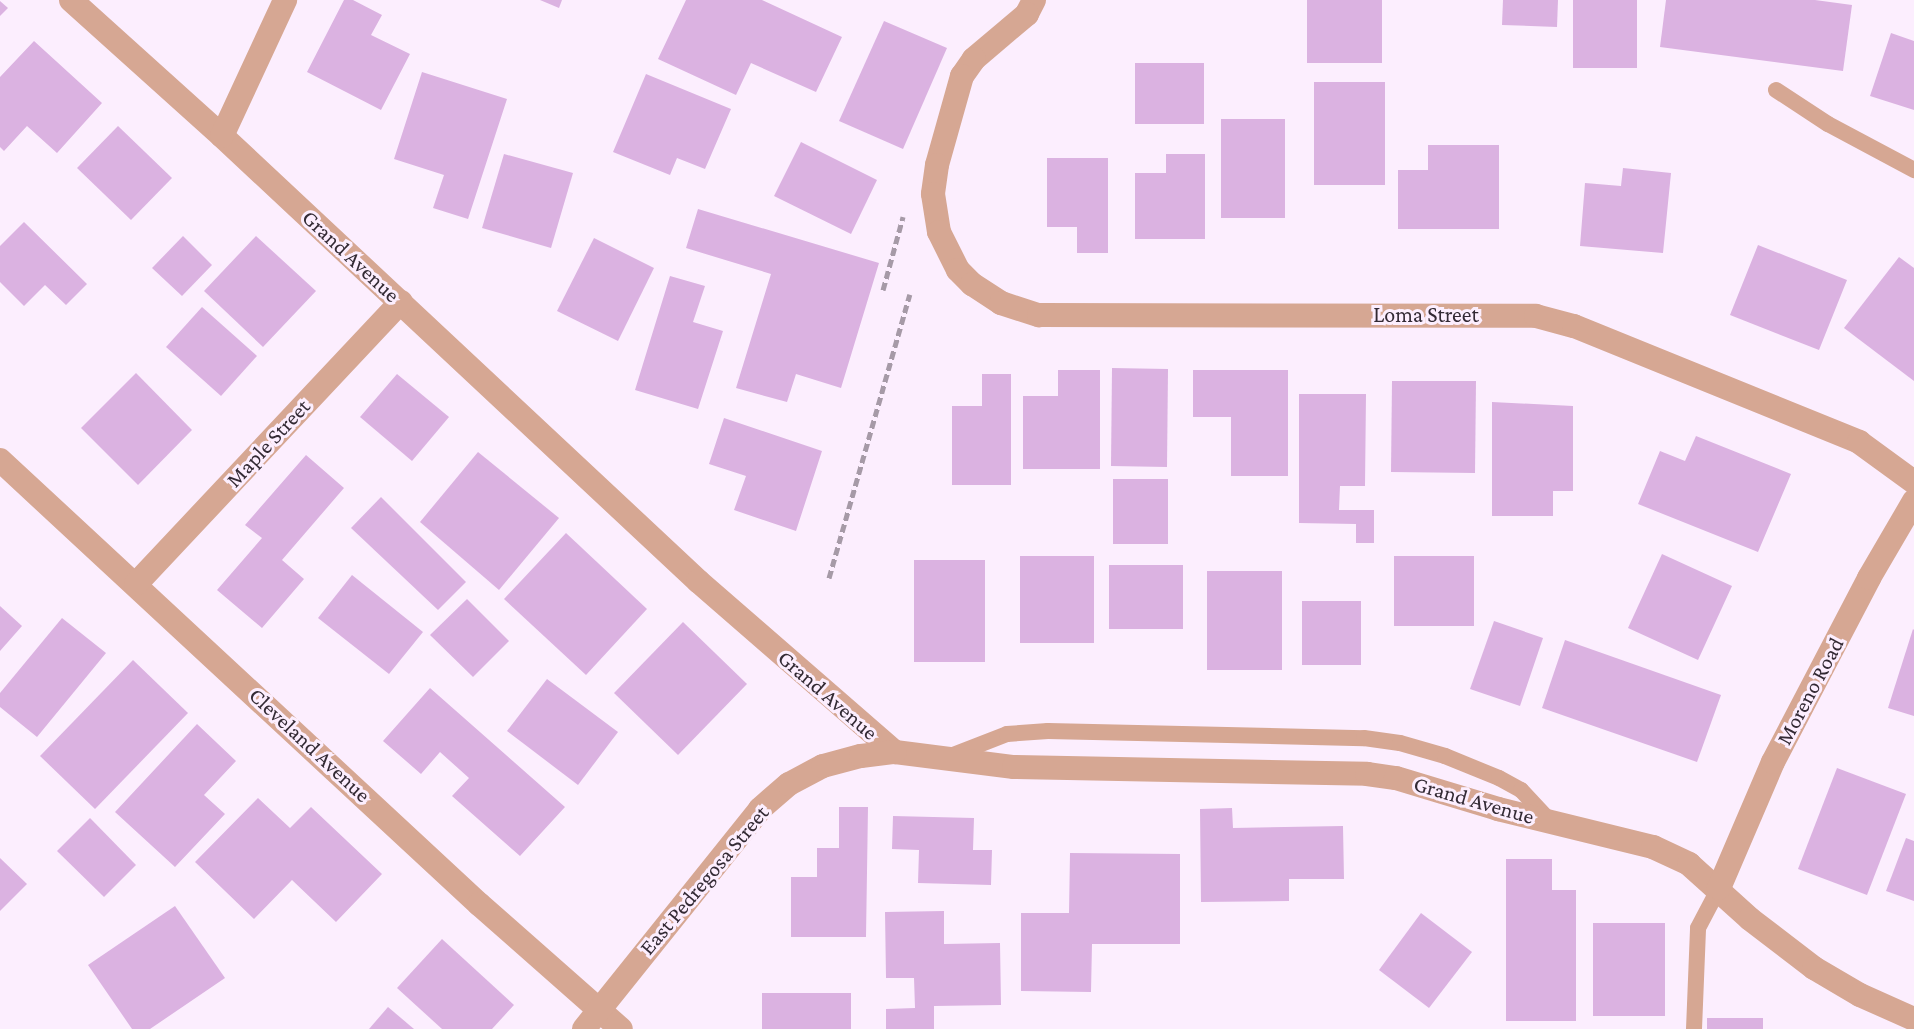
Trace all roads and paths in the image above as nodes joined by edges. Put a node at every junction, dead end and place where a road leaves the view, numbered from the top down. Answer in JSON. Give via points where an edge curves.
{"nodes":[{"id":1,"x":71,"y":0,"type":"edge"},
{"id":2,"x":285,"y":0,"type":"edge"},
{"id":3,"x":1034,"y":0,"type":"edge"},
{"id":4,"x":1776,"y":90,"type":"dead end"},
{"id":5,"x":222,"y":136,"type":"junction"},
{"id":6,"x":1914,"y":170,"type":"edge"},
{"id":7,"x":906,"y":205,"type":"dead end"},
{"id":8,"x":883,"y":290,"type":"dead end"},
{"id":9,"x":910,"y":294,"type":"dead end"},
{"id":10,"x":401,"y":302,"type":"junction"},
{"id":11,"x":0,"y":460,"type":"edge"},
{"id":12,"x":1914,"y":482,"type":"edge"},
{"id":13,"x":1914,"y":501,"type":"edge"},
{"id":14,"x":829,"y":578,"type":"dead end"},
{"id":15,"x":136,"y":584,"type":"junction"},
{"id":16,"x":895,"y":752,"type":"junction"},
{"id":17,"x":948,"y":757,"type":"junction"},
{"id":18,"x":1550,"y":822,"type":"junction"},
{"id":19,"x":1719,"y":888,"type":"junction"},
{"id":20,"x":598,"y":1008,"type":"junction"},
{"id":21,"x":1914,"y":1019,"type":"edge"},
{"id":22,"x":584,"y":1029,"type":"edge"},
{"id":23,"x":621,"y":1029,"type":"edge"},
{"id":24,"x":1694,"y":1029,"type":"edge"}],
"edges":[{"from":1,"to":5,"type":"street","name":"Grand Avenue"},
{"from":2,"to":5,"type":"street"},
{"from":3,"to":12,"type":"street","name":"Loma Street","via":[[1027,14],[974,59],[962,76],[933,194],[939,232],[958,270],[1001,303],[1039,315],[1507,315],[1556,321],[1859,442]]},
{"from":4,"to":6,"type":"lane"},
{"from":5,"to":10,"type":"street","name":"Grand Avenue"},
{"from":7,"to":8,"type":"path"},
{"from":9,"to":14,"type":"path"},
{"from":10,"to":15,"type":"street","name":"Maple Street"},
{"from":10,"to":16,"type":"street","name":"Grand Avenue","via":[[698,581]]},
{"from":11,"to":15,"type":"street","name":"Cleveland Avenue"},
{"from":13,"to":19,"type":"street","name":"Moreno Road","via":[[1773,762]]},
{"from":15,"to":20,"type":"street","name":"Cleveland Avenue"},
{"from":16,"to":17,"type":"street","name":"Grand Avenue"},
{"from":16,"to":20,"type":"street","name":"East Pedregosa Street","via":[[823,766],[789,784],[760,809]]},
{"from":17,"to":18,"type":"street","name":"Grand Avenue","via":[[1014,767],[1367,774]]},
{"from":17,"to":18,"type":"lane","via":[[1007,734],[1048,731],[1364,738],[1445,756],[1499,778],[1521,790]]},
{"from":18,"to":19,"type":"street","name":"Grand Avenue","via":[[1653,847],[1689,864]]},
{"from":19,"to":21,"type":"street","name":"Grand Avenue","via":[[1814,968]]},
{"from":19,"to":24,"type":"lane","via":[[1698,928]]},
{"from":20,"to":22,"type":"street","name":"East Pedregosa Street"},
{"from":20,"to":23,"type":"street","name":"Cleveland Avenue"}]}
